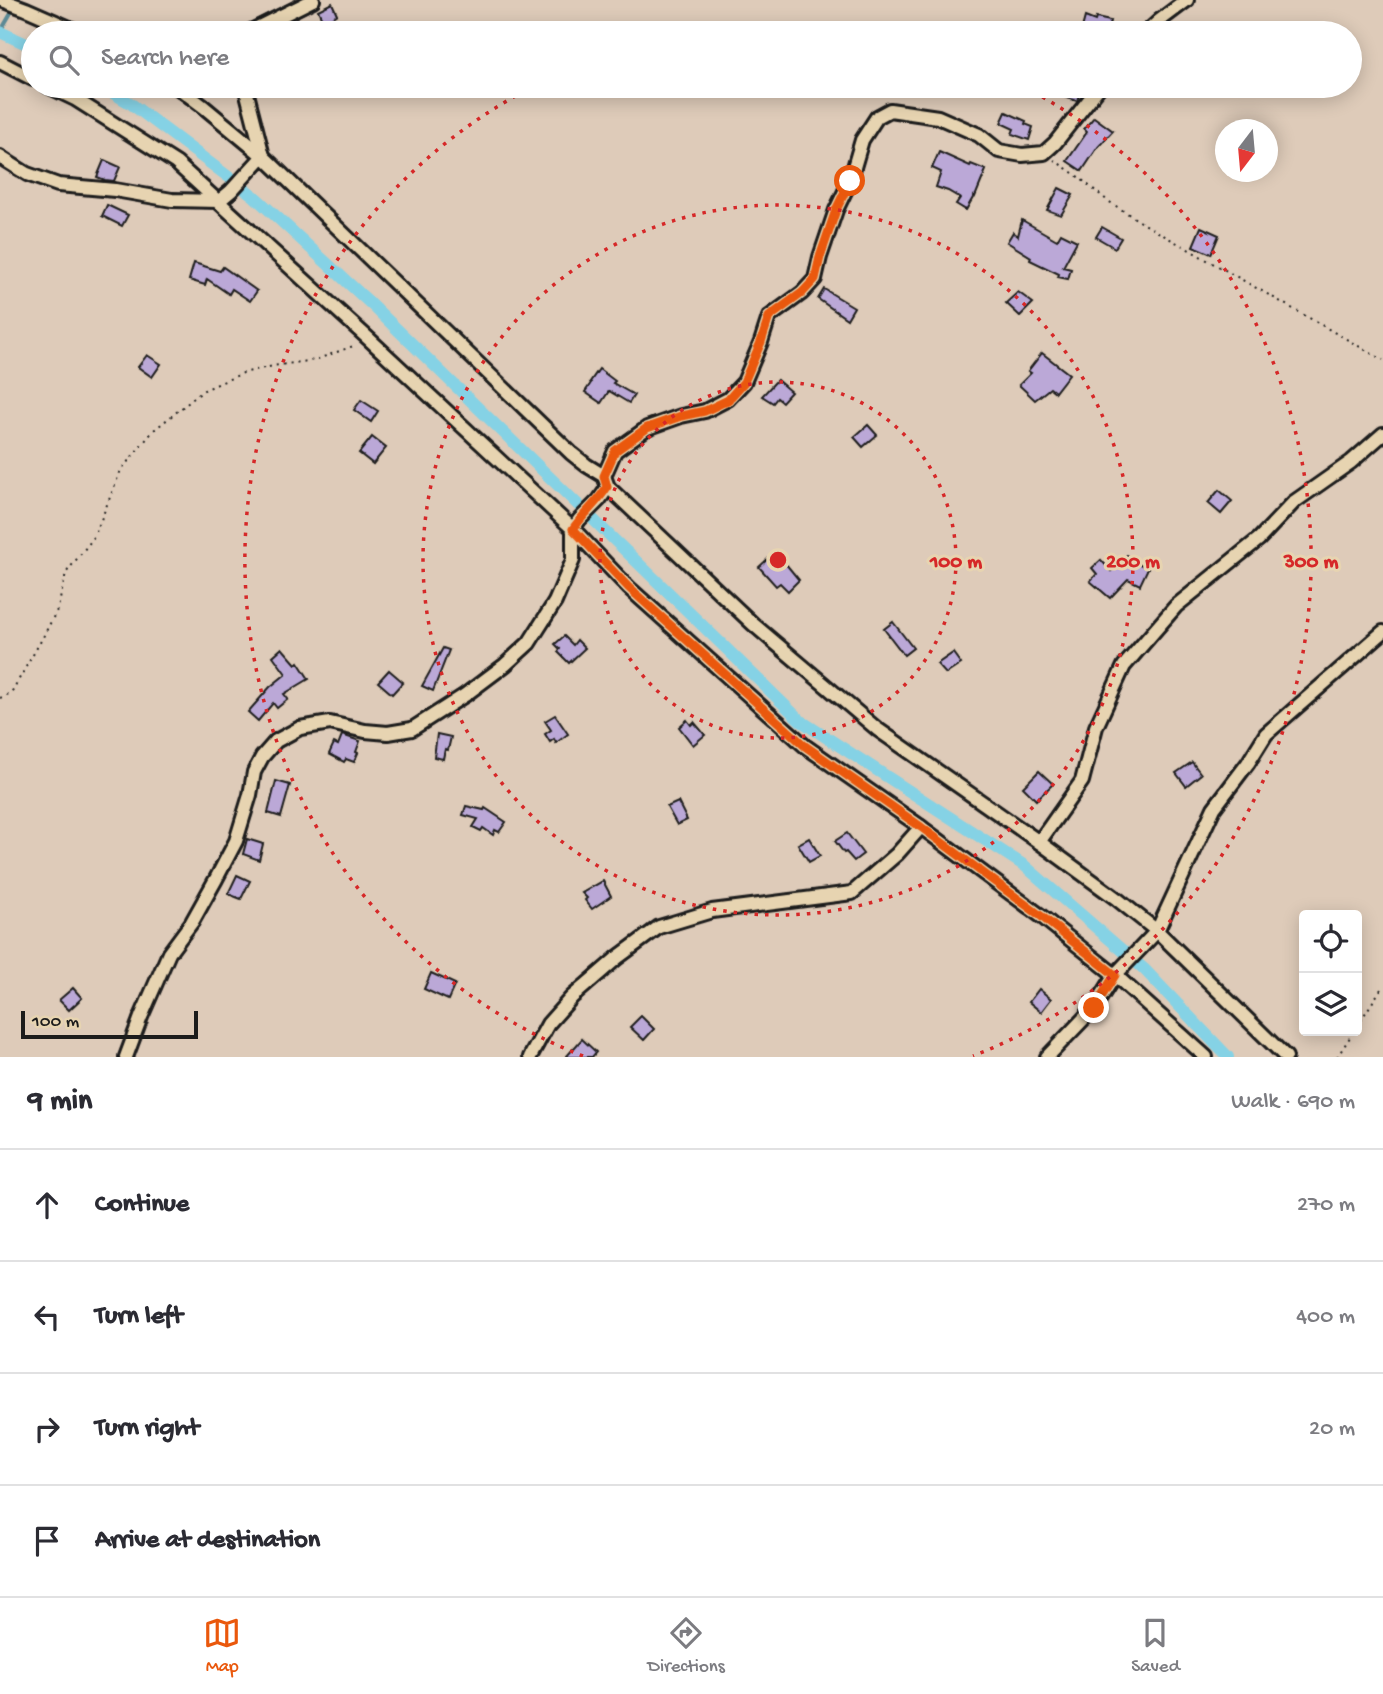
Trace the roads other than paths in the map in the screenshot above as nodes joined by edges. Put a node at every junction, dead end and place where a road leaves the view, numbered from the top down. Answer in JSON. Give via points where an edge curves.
{"nodes":[{"id":1,"x":2,"y":0,"type":"edge"},
{"id":2,"x":313,"y":0,"type":"edge"},
{"id":3,"x":1187,"y":0,"type":"edge"},
{"id":4,"x":54,"y":21,"type":"edge"},
{"id":5,"x":271,"y":21,"type":"edge"},
{"id":6,"x":1158,"y":21,"type":"edge"},
{"id":7,"x":0,"y":62,"type":"edge"},
{"id":8,"x":21,"y":73,"type":"edge"},
{"id":9,"x":73,"y":98,"type":"edge"},
{"id":10,"x":192,"y":98,"type":"edge"},
{"id":11,"x":247,"y":98,"type":"edge"},
{"id":12,"x":1091,"y":98,"type":"edge"},
{"id":13,"x":0,"y":157,"type":"edge"},
{"id":14,"x":260,"y":161,"type":"junction"},
{"id":15,"x":219,"y":201,"type":"junction"},
{"id":16,"x":1383,"y":434,"type":"edge"},
{"id":17,"x":606,"y":481,"type":"junction"},
{"id":18,"x":573,"y":529,"type":"junction"},
{"id":19,"x":1383,"y":632,"type":"edge"},
{"id":20,"x":921,"y":827,"type":"junction"},
{"id":21,"x":1039,"y":842,"type":"junction"},
{"id":22,"x":1157,"y":931,"type":"junction"},
{"id":23,"x":1115,"y":975,"type":"junction"},
{"id":24,"x":126,"y":1057,"type":"edge"},
{"id":25,"x":530,"y":1057,"type":"edge"},
{"id":26,"x":1048,"y":1057,"type":"edge"},
{"id":27,"x":1206,"y":1057,"type":"edge"},
{"id":28,"x":1286,"y":1057,"type":"edge"}],
"edges":[{"from":1,"to":4,"type":"street"},
{"from":2,"to":5,"type":"street"},
{"from":3,"to":6,"type":"street"},
{"from":7,"to":8,"type":"street"},
{"from":9,"to":15,"type":"street","via":[[176,163]]},
{"from":10,"to":14,"type":"street"},
{"from":11,"to":14,"type":"street"},
{"from":12,"to":17,"type":"street","via":[[1044,153],[1023,155],[999,151],[979,135],[938,117],[890,110],[877,117],[862,140],[815,279],[769,317],[744,382],[728,400],[705,411],[647,428],[615,451]]},
{"from":13,"to":15,"type":"street","via":[[27,174],[58,185],[172,200]]},
{"from":14,"to":15,"type":"street"},
{"from":14,"to":17,"type":"street"},
{"from":15,"to":18,"type":"street"},
{"from":16,"to":21,"type":"street","via":[[1294,502],[1259,539],[1176,606],[1124,666],[1096,727],[1082,781]]},
{"from":17,"to":18,"type":"street","via":[[599,500]]},
{"from":17,"to":21,"type":"street","via":[[753,624],[877,729]]},
{"from":18,"to":20,"type":"street","via":[[629,588],[805,746]]},
{"from":18,"to":24,"type":"street","via":[[573,560],[555,602],[529,643],[465,695],[412,729],[388,733],[330,723],[300,729],[276,741],[262,757],[236,841],[192,922],[169,953]]},
{"from":19,"to":22,"type":"street","via":[[1266,734],[1214,808]]},
{"from":20,"to":23,"type":"street"},
{"from":20,"to":25,"type":"street","via":[[852,893],[712,911],[659,927],[572,997],[548,1024]]},
{"from":21,"to":22,"type":"street"},
{"from":22,"to":23,"type":"street"},
{"from":22,"to":28,"type":"street"},
{"from":23,"to":26,"type":"street","via":[[1094,1008]]},
{"from":23,"to":27,"type":"street"}]}
